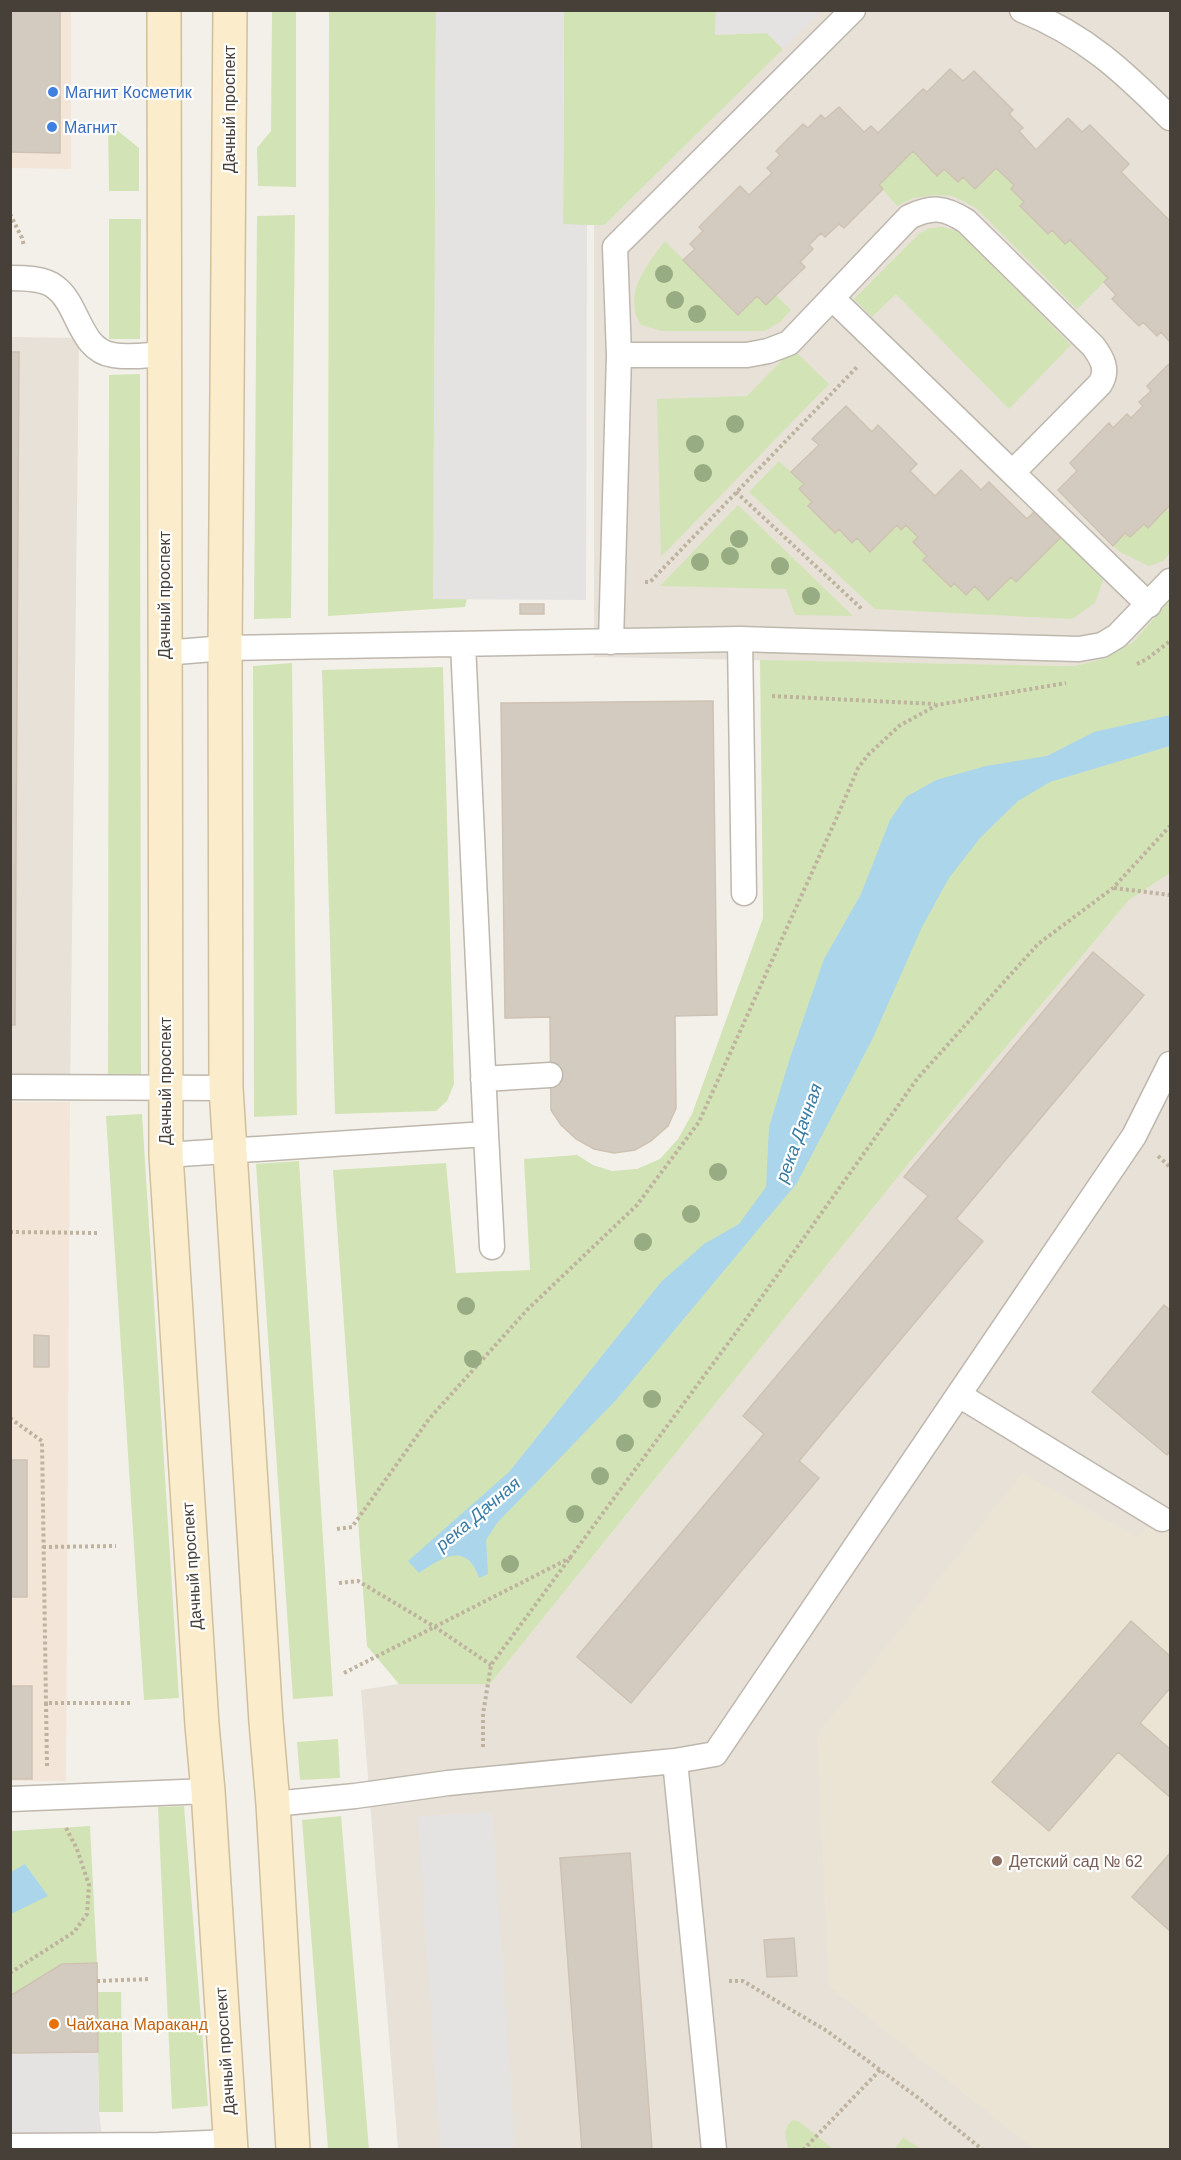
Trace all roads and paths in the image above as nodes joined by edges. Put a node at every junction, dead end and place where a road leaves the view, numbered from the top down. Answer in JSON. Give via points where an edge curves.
{"nodes":[{"id":1,"x":164,"y":10,"type":"edge"},
{"id":2,"x":230,"y":10,"type":"edge"},
{"id":3,"x":853,"y":10,"type":"edge"},
{"id":4,"x":1034,"y":12,"type":"edge"},
{"id":5,"x":1170,"y":118,"type":"edge"},
{"id":6,"x":10,"y":279,"type":"edge"},
{"id":7,"x":832,"y":298,"type":"junction"},
{"id":8,"x":163,"y":354,"type":"junction"},
{"id":9,"x":619,"y":355,"type":"junction"},
{"id":10,"x":1013,"y":472,"type":"junction"},
{"id":11,"x":736,"y":492,"type":"dead end"},
{"id":12,"x":1170,"y":581,"type":"edge"},
{"id":13,"x":1149,"y":605,"type":"junction"},
{"id":14,"x":870,"y":616,"type":"dead end"},
{"id":15,"x":740,"y":639,"type":"junction"},
{"id":16,"x":1170,"y":641,"type":"edge"},
{"id":17,"x":611,"y":642,"type":"junction"},
{"id":18,"x":463,"y":644,"type":"junction"},
{"id":19,"x":225,"y":648,"type":"junction"},
{"id":20,"x":164,"y":653,"type":"junction"},
{"id":21,"x":1130,"y":667,"type":"dead end"},
{"id":22,"x":1073,"y":682,"type":"dead end"},
{"id":23,"x":741,"y":695,"type":"junction"},
{"id":24,"x":937,"y":705,"type":"junction"},
{"id":25,"x":1170,"y":826,"type":"edge"},
{"id":26,"x":1113,"y":888,"type":"junction"},
{"id":27,"x":744,"y":893,"type":"dead end"},
{"id":28,"x":1170,"y":895,"type":"edge"},
{"id":29,"x":1170,"y":1064,"type":"edge"},
{"id":30,"x":550,"y":1075,"type":"dead end"},
{"id":31,"x":483,"y":1079,"type":"junction"},
{"id":32,"x":10,"y":1088,"type":"edge"},
{"id":33,"x":164,"y":1088,"type":"junction"},
{"id":34,"x":226,"y":1088,"type":"junction"},
{"id":35,"x":486,"y":1134,"type":"junction"},
{"id":36,"x":230,"y":1150,"type":"junction"},
{"id":37,"x":166,"y":1155,"type":"junction"},
{"id":38,"x":10,"y":1232,"type":"edge"},
{"id":39,"x":99,"y":1233,"type":"dead end"},
{"id":40,"x":492,"y":1247,"type":"dead end"},
{"id":41,"x":960,"y":1395,"type":"junction"},
{"id":42,"x":10,"y":1418,"type":"edge"},
{"id":43,"x":1162,"y":1519,"type":"dead end"},
{"id":44,"x":337,"y":1529,"type":"dead end"},
{"id":45,"x":116,"y":1546,"type":"dead end"},
{"id":46,"x":43,"y":1547,"type":"junction"},
{"id":47,"x":572,"y":1557,"type":"junction"},
{"id":48,"x":339,"y":1583,"type":"dead end"},
{"id":49,"x":435,"y":1627,"type":"junction"},
{"id":50,"x":492,"y":1665,"type":"junction"},
{"id":51,"x":344,"y":1673,"type":"dead end"},
{"id":52,"x":46,"y":1703,"type":"junction"},
{"id":53,"x":130,"y":1703,"type":"dead end"},
{"id":54,"x":675,"y":1761,"type":"junction"},
{"id":55,"x":486,"y":1780,"type":"junction"},
{"id":56,"x":208,"y":1791,"type":"junction"},
{"id":57,"x":48,"y":1797,"type":"junction"},
{"id":58,"x":10,"y":1799,"type":"edge"},
{"id":59,"x":273,"y":1804,"type":"junction"},
{"id":60,"x":10,"y":1973,"type":"edge"},
{"id":61,"x":150,"y":1979,"type":"dead end"},
{"id":62,"x":97,"y":1981,"type":"dead end"},
{"id":63,"x":698,"y":1982,"type":"junction"},
{"id":64,"x":880,"y":2070,"type":"junction"},
{"id":65,"x":10,"y":2146,"type":"edge"},
{"id":66,"x":231,"y":2146,"type":"edge"},
{"id":67,"x":293,"y":2150,"type":"edge"},
{"id":68,"x":714,"y":2150,"type":"edge"},
{"id":69,"x":803,"y":2150,"type":"edge"},
{"id":70,"x":983,"y":2150,"type":"edge"}],
"edges":[{"from":1,"to":8,"type":"main road","name":"Дачный проспект"},
{"from":2,"to":19,"type":"main road","name":"Дачный проспект"},
{"from":3,"to":9,"type":"lane","via":[[615,247]]},
{"from":4,"to":5,"type":"lane","via":[[1092,47]]},
{"from":6,"to":8,"type":"lane","via":[[28,278],[54,286],[69,303],[94,346],[111,356]]},
{"from":7,"to":9,"type":"lane","via":[[789,343],[768,351],[747,355]]},
{"from":7,"to":10,"type":"lane"},
{"from":7,"to":10,"type":"lane","via":[[909,217],[937,209],[966,221],[1093,346],[1105,367],[1100,384]]},
{"from":8,"to":20,"type":"main road","name":"Дачный проспект"},
{"from":9,"to":17,"type":"lane"},
{"from":10,"to":13,"type":"lane"},
{"from":11,"to":14,"type":"path"},
{"from":12,"to":13,"type":"lane"},
{"from":13,"to":15,"type":"lane","via":[[1117,636],[1102,645],[1079,649]]},
{"from":15,"to":17,"type":"lane"},
{"from":15,"to":23,"type":"lane"},
{"from":16,"to":21,"type":"path"},
{"from":17,"to":18,"type":"lane"},
{"from":18,"to":19,"type":"lane"},
{"from":18,"to":31,"type":"lane"},
{"from":19,"to":20,"type":"lane"},
{"from":19,"to":34,"type":"main road","name":"Дачный проспект"},
{"from":20,"to":33,"type":"main road","name":"Дачный проспект"},
{"from":22,"to":24,"type":"path"},
{"from":23,"to":24,"type":"path"},
{"from":23,"to":27,"type":"lane"},
{"from":24,"to":44,"type":"path","via":[[899,726],[858,768],[699,1122],[637,1204],[527,1310],[429,1419],[352,1527]]},
{"from":25,"to":26,"type":"path"},
{"from":26,"to":28,"type":"path"},
{"from":26,"to":47,"type":"path","via":[[1038,944],[917,1079]]},
{"from":29,"to":41,"type":"lane","via":[[1134,1136]]},
{"from":30,"to":31,"type":"lane"},
{"from":31,"to":35,"type":"lane"},
{"from":32,"to":33,"type":"lane"},
{"from":33,"to":34,"type":"lane"},
{"from":33,"to":37,"type":"main road","name":"Дачный проспект"},
{"from":34,"to":36,"type":"main road","name":"Дачный проспект"},
{"from":35,"to":36,"type":"lane"},
{"from":35,"to":40,"type":"lane"},
{"from":36,"to":37,"type":"lane"},
{"from":36,"to":59,"type":"main road","name":"Дачный проспект"},
{"from":37,"to":56,"type":"main road","name":"Дачный проспект"},
{"from":38,"to":39,"type":"path"},
{"from":41,"to":43,"type":"lane"},
{"from":41,"to":54,"type":"lane","via":[[715,1754]]},
{"from":42,"to":46,"type":"path","via":[[42,1441]]},
{"from":45,"to":46,"type":"path"},
{"from":46,"to":52,"type":"path"},
{"from":47,"to":49,"type":"path"},
{"from":47,"to":50,"type":"path"},
{"from":48,"to":49,"type":"path","via":[[358,1581]]},
{"from":49,"to":50,"type":"path"},
{"from":49,"to":51,"type":"path"},
{"from":50,"to":55,"type":"path","via":[[483,1714]]},
{"from":52,"to":53,"type":"path"},
{"from":52,"to":57,"type":"path"},
{"from":54,"to":55,"type":"lane"},
{"from":54,"to":63,"type":"lane"},
{"from":55,"to":59,"type":"lane"},
{"from":56,"to":57,"type":"lane"},
{"from":56,"to":66,"type":"main road","name":"Дачный проспект"},
{"from":57,"to":58,"type":"lane"},
{"from":57,"to":60,"type":"path","via":[[77,1850],[89,1885],[87,1914],[74,1932]]},
{"from":59,"to":67,"type":"main road","name":"Дачный проспект"},
{"from":61,"to":62,"type":"path"},
{"from":63,"to":64,"type":"path","via":[[743,1981],[827,2031]]},
{"from":63,"to":68,"type":"lane"},
{"from":64,"to":69,"type":"path"},
{"from":64,"to":70,"type":"path"},
{"from":65,"to":66,"type":"lane"}]}
